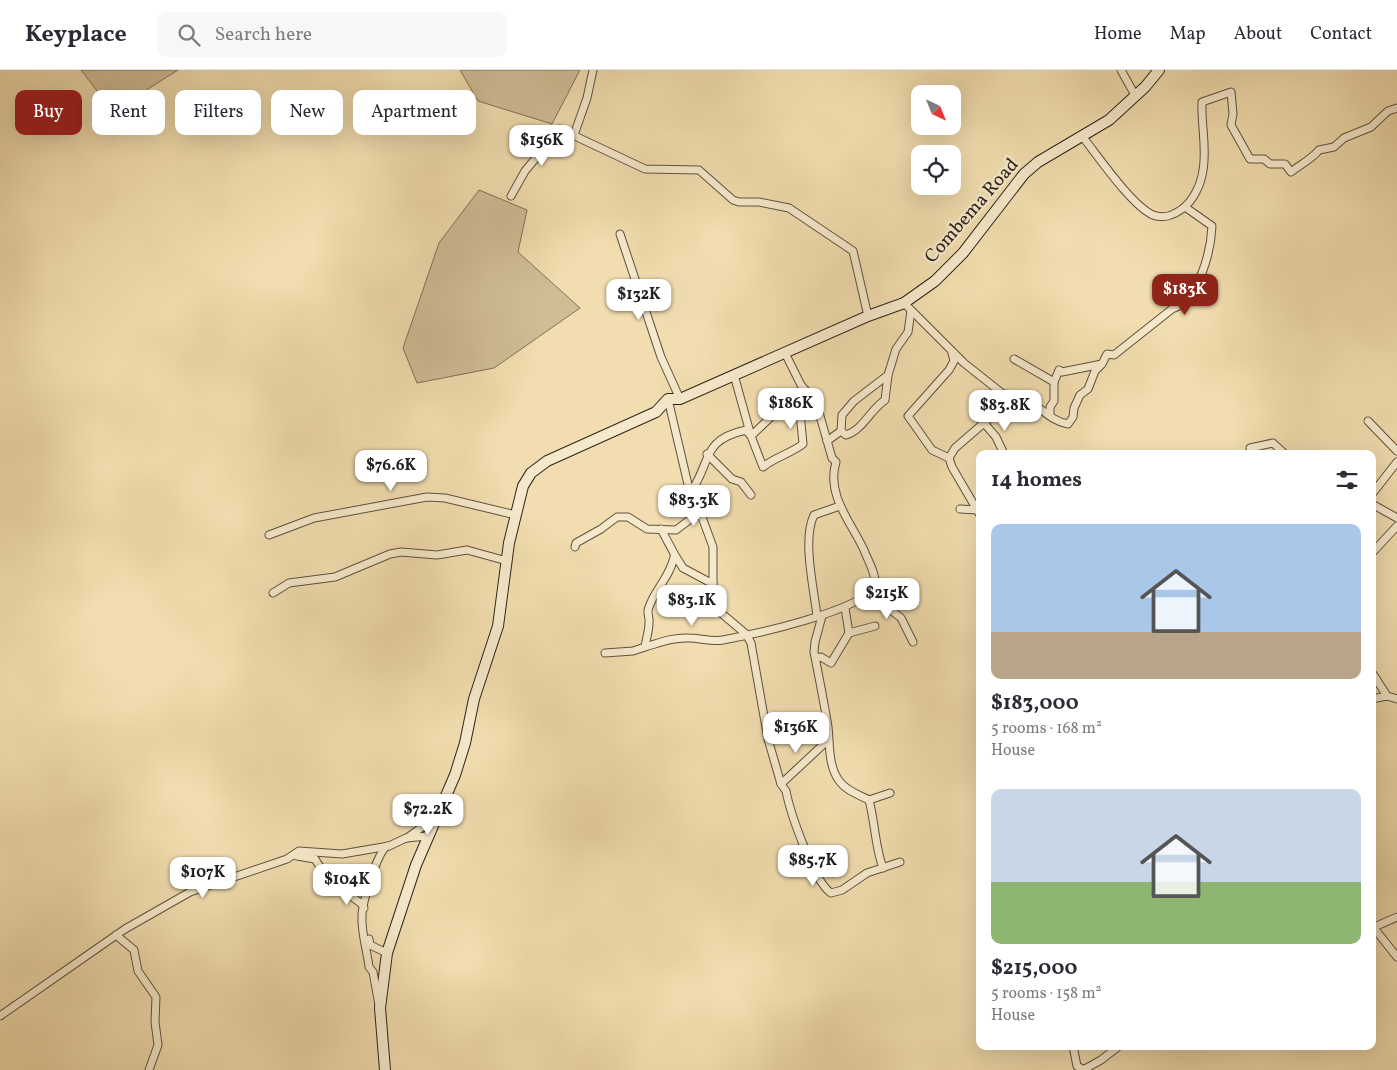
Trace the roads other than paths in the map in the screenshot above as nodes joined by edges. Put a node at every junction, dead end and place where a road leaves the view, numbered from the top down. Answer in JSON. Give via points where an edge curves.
{"nodes":[{"id":1,"x":593,"y":70,"type":"edge"},
{"id":2,"x":1121,"y":70,"type":"edge"},
{"id":3,"x":1159,"y":70,"type":"edge"},
{"id":4,"x":1136,"y":96,"type":"junction"},
{"id":5,"x":1397,"y":108,"type":"edge"},
{"id":6,"x":574,"y":135,"type":"junction"},
{"id":7,"x":1082,"y":136,"type":"junction"},
{"id":8,"x":512,"y":196,"type":"dead end"},
{"id":9,"x":1185,"y":207,"type":"junction"},
{"id":10,"x":620,"y":234,"type":"dead end"},
{"id":11,"x":907,"y":307,"type":"junction"},
{"id":12,"x":868,"y":316,"type":"junction"},
{"id":13,"x":952,"y":352,"type":"junction"},
{"id":14,"x":785,"y":353,"type":"junction"},
{"id":15,"x":1014,"y":359,"type":"dead end"},
{"id":16,"x":1102,"y":364,"type":"junction"},
{"id":17,"x":734,"y":375,"type":"junction"},
{"id":18,"x":888,"y":375,"type":"junction"},
{"id":19,"x":1054,"y":382,"type":"junction"},
{"id":20,"x":806,"y":393,"type":"junction"},
{"id":21,"x":1004,"y":394,"type":"junction"},
{"id":22,"x":668,"y":399,"type":"junction"},
{"id":23,"x":680,"y":399,"type":"junction"},
{"id":24,"x":1050,"y":415,"type":"junction"},
{"id":25,"x":1368,"y":421,"type":"dead end"},
{"id":26,"x":984,"y":423,"type":"junction"},
{"id":27,"x":841,"y":431,"type":"junction"},
{"id":28,"x":751,"y":436,"type":"junction"},
{"id":29,"x":828,"y":441,"type":"junction"},
{"id":30,"x":1002,"y":450,"type":"edge"},
{"id":31,"x":1251,"y":450,"type":"edge"},
{"id":32,"x":1281,"y":450,"type":"edge"},
{"id":33,"x":1397,"y":451,"type":"edge"},
{"id":34,"x":707,"y":454,"type":"junction"},
{"id":35,"x":949,"y":458,"type":"junction"},
{"id":36,"x":1397,"y":462,"type":"edge"},
{"id":37,"x":1376,"y":489,"type":"edge"},
{"id":38,"x":690,"y":494,"type":"junction"},
{"id":39,"x":751,"y":495,"type":"dead end"},
{"id":40,"x":840,"y":506,"type":"junction"},
{"id":41,"x":976,"y":506,"type":"edge"},
{"id":42,"x":1376,"y":506,"type":"edge"},
{"id":43,"x":699,"y":509,"type":"junction"},
{"id":44,"x":960,"y":509,"type":"dead end"},
{"id":45,"x":976,"y":511,"type":"edge"},
{"id":46,"x":516,"y":515,"type":"junction"},
{"id":47,"x":1397,"y":518,"type":"edge"},
{"id":48,"x":1397,"y":526,"type":"edge"},
{"id":49,"x":661,"y":528,"type":"junction"},
{"id":50,"x":269,"y":535,"type":"dead end"},
{"id":51,"x":575,"y":547,"type":"dead end"},
{"id":52,"x":1376,"y":549,"type":"edge"},
{"id":53,"x":676,"y":557,"type":"junction"},
{"id":54,"x":507,"y":561,"type":"junction"},
{"id":55,"x":713,"y":584,"type":"junction"},
{"id":56,"x":273,"y":593,"type":"dead end"},
{"id":57,"x":869,"y":593,"type":"junction"},
{"id":58,"x":845,"y":608,"type":"junction"},
{"id":59,"x":819,"y":616,"type":"junction"},
{"id":60,"x":875,"y":626,"type":"dead end"},
{"id":61,"x":849,"y":633,"type":"junction"},
{"id":62,"x":746,"y":634,"type":"junction"},
{"id":63,"x":913,"y":642,"type":"dead end"},
{"id":64,"x":644,"y":647,"type":"junction"},
{"id":65,"x":605,"y":653,"type":"dead end"},
{"id":66,"x":816,"y":658,"type":"junction"},
{"id":67,"x":1376,"y":679,"type":"edge"},
{"id":68,"x":1387,"y":696,"type":"junction"},
{"id":69,"x":1376,"y":698,"type":"edge"},
{"id":70,"x":1397,"y":699,"type":"edge"},
{"id":71,"x":827,"y":741,"type":"junction"},
{"id":72,"x":781,"y":784,"type":"junction"},
{"id":73,"x":890,"y":794,"type":"dead end"},
{"id":74,"x":869,"y":800,"type":"junction"},
{"id":75,"x":436,"y":817,"type":"junction"},
{"id":76,"x":428,"y":836,"type":"junction"},
{"id":77,"x":406,"y":838,"type":"junction"},
{"id":78,"x":389,"y":846,"type":"junction"},
{"id":79,"x":287,"y":859,"type":"junction"},
{"id":80,"x":900,"y":862,"type":"dead end"},
{"id":81,"x":883,"y":868,"type":"junction"},
{"id":82,"x":363,"y":905,"type":"junction"},
{"id":83,"x":1397,"y":917,"type":"edge"},
{"id":84,"x":1376,"y":927,"type":"edge"},
{"id":85,"x":1376,"y":932,"type":"edge"},
{"id":86,"x":116,"y":935,"type":"junction"},
{"id":87,"x":387,"y":953,"type":"junction"},
{"id":88,"x":1397,"y":957,"type":"edge"},
{"id":89,"x":380,"y":1008,"type":"junction"},
{"id":90,"x":0,"y":1016,"type":"edge"},
{"id":91,"x":1074,"y":1050,"type":"edge"},
{"id":92,"x":1114,"y":1050,"type":"edge"},
{"id":93,"x":149,"y":1070,"type":"edge"},
{"id":94,"x":386,"y":1070,"type":"edge"},
{"id":95,"x":1084,"y":1070,"type":"edge"}],
"edges":[{"from":1,"to":6,"type":"street","via":[[588,98]]},
{"from":2,"to":4,"type":"street"},
{"from":3,"to":4,"type":"street","name":"Combema Road"},
{"from":4,"to":7,"type":"street","name":"Combema Road","via":[[1109,120]]},
{"from":5,"to":9,"type":"street","via":[[1388,110],[1371,127],[1344,138],[1334,148],[1319,150],[1291,172],[1285,164],[1250,159],[1231,125],[1230,92],[1202,102],[1203,172],[1195,194]]},
{"from":6,"to":8,"type":"street","via":[[556,131],[525,171]]},
{"from":6,"to":12,"type":"street","via":[[645,169],[699,170],[733,200],[783,206],[799,213],[853,251]]},
{"from":7,"to":9,"type":"street","via":[[1145,209],[1165,217]]},
{"from":7,"to":11,"type":"street","name":"Combema Road","via":[[1024,174],[963,253]]},
{"from":9,"to":16,"type":"street","via":[[1212,226],[1198,285],[1180,306],[1114,355],[1108,354]]},
{"from":10,"to":23,"type":"street","via":[[661,358]]},
{"from":11,"to":12,"type":"street","name":"Combema Road"},
{"from":11,"to":13,"type":"street"},
{"from":11,"to":18,"type":"street","via":[[908,332],[896,349]]},
{"from":12,"to":14,"type":"street","name":"Combema Road"},
{"from":13,"to":21,"type":"street"},
{"from":13,"to":35,"type":"street","via":[[954,361],[949,370],[908,416],[932,450]]},
{"from":14,"to":17,"type":"street","name":"Combema Road"},
{"from":14,"to":20,"type":"street"},
{"from":15,"to":19,"type":"street"},
{"from":16,"to":19,"type":"street","via":[[1059,370]]},
{"from":16,"to":24,"type":"street","via":[[1095,370],[1088,389],[1080,395],[1068,424]]},
{"from":17,"to":23,"type":"street","name":"Combema Road"},
{"from":17,"to":28,"type":"street"},
{"from":18,"to":27,"type":"street","via":[[854,401],[842,415]]},
{"from":18,"to":27,"type":"street","via":[[885,400],[856,432],[846,435]]},
{"from":19,"to":24,"type":"street"},
{"from":20,"to":28,"type":"street","via":[[799,402],[774,414]]},
{"from":20,"to":28,"type":"street","via":[[800,413],[803,444],[763,467]]},
{"from":20,"to":29,"type":"street","via":[[816,402]]},
{"from":21,"to":24,"type":"street","via":[[1031,400]]},
{"from":21,"to":26,"type":"street","via":[[999,410]]},
{"from":22,"to":23,"type":"street"},
{"from":22,"to":38,"type":"street"},
{"from":22,"to":46,"type":"street","via":[[656,412],[547,461],[536,469],[523,486]]},
{"from":25,"to":33,"type":"street"},
{"from":26,"to":30,"type":"street"},
{"from":26,"to":35,"type":"street","via":[[955,448]]},
{"from":27,"to":29,"type":"street"},
{"from":28,"to":34,"type":"street","via":[[746,430],[734,433],[722,438]]},
{"from":29,"to":40,"type":"street","via":[[836,462],[832,479]]},
{"from":31,"to":32,"type":"street","via":[[1273,443]]},
{"from":34,"to":38,"type":"street","via":[[701,475]]},
{"from":34,"to":39,"type":"street","via":[[732,479],[741,482]]},
{"from":35,"to":41,"type":"street"},
{"from":36,"to":37,"type":"street"},
{"from":38,"to":43,"type":"street"},
{"from":40,"to":57,"type":"street","via":[[874,576],[875,585]]},
{"from":40,"to":59,"type":"street","via":[[814,515],[810,523],[808,538]]},
{"from":42,"to":47,"type":"street"},
{"from":43,"to":49,"type":"street","via":[[676,530]]},
{"from":43,"to":55,"type":"street","via":[[713,547]]},
{"from":44,"to":45,"type":"street"},
{"from":46,"to":50,"type":"street","via":[[445,498],[427,497],[314,518]]},
{"from":46,"to":54,"type":"street"},
{"from":48,"to":52,"type":"street"},
{"from":49,"to":51,"type":"street","via":[[647,529],[628,517],[617,517],[576,543]]},
{"from":49,"to":53,"type":"street"},
{"from":53,"to":55,"type":"street","via":[[683,568]]},
{"from":53,"to":64,"type":"street","via":[[671,572],[649,606],[650,621]]},
{"from":54,"to":56,"type":"street","via":[[467,550],[437,555],[401,552],[335,577],[289,583]]},
{"from":54,"to":75,"type":"street","via":[[498,626],[455,775]]},
{"from":55,"to":62,"type":"street","via":[[716,606]]},
{"from":57,"to":58,"type":"street"},
{"from":57,"to":63,"type":"street","via":[[901,618]]},
{"from":58,"to":59,"type":"street"},
{"from":58,"to":61,"type":"street"},
{"from":59,"to":62,"type":"street"},
{"from":59,"to":66,"type":"street"},
{"from":60,"to":61,"type":"street"},
{"from":61,"to":66,"type":"street","via":[[831,663]]},
{"from":62,"to":64,"type":"street","via":[[722,640],[670,638]]},
{"from":62,"to":72,"type":"street","via":[[751,643],[768,739]]},
{"from":64,"to":65,"type":"street"},
{"from":66,"to":71,"type":"street","via":[[828,727]]},
{"from":67,"to":68,"type":"street"},
{"from":68,"to":69,"type":"street"},
{"from":68,"to":70,"type":"street"},
{"from":71,"to":72,"type":"street"},
{"from":71,"to":74,"type":"street","via":[[835,774],[841,783]]},
{"from":72,"to":81,"type":"street","via":[[800,838],[827,890],[836,892],[867,873]]},
{"from":73,"to":74,"type":"street"},
{"from":74,"to":81,"type":"street","via":[[877,834],[878,857]]},
{"from":75,"to":76,"type":"street"},
{"from":75,"to":77,"type":"street"},
{"from":76,"to":77,"type":"street"},
{"from":76,"to":87,"type":"street"},
{"from":77,"to":78,"type":"street"},
{"from":78,"to":79,"type":"street","via":[[342,854],[299,851]]},
{"from":78,"to":82,"type":"street","via":[[384,848],[376,865]]},
{"from":79,"to":82,"type":"street","via":[[300,855],[314,859],[327,878]]},
{"from":79,"to":86,"type":"street","via":[[190,892]]},
{"from":80,"to":81,"type":"street"},
{"from":82,"to":87,"type":"street","via":[[370,945]]},
{"from":82,"to":89,"type":"street","via":[[361,917],[369,966]]},
{"from":83,"to":84,"type":"street"},
{"from":85,"to":88,"type":"street"},
{"from":86,"to":90,"type":"street"},
{"from":86,"to":93,"type":"street","via":[[134,950],[138,971],[158,1002],[155,1022],[158,1045]]},
{"from":87,"to":89,"type":"street"},
{"from":89,"to":94,"type":"street"},
{"from":91,"to":95,"type":"street","via":[[1077,1066]]},
{"from":92,"to":95,"type":"street"}]}
